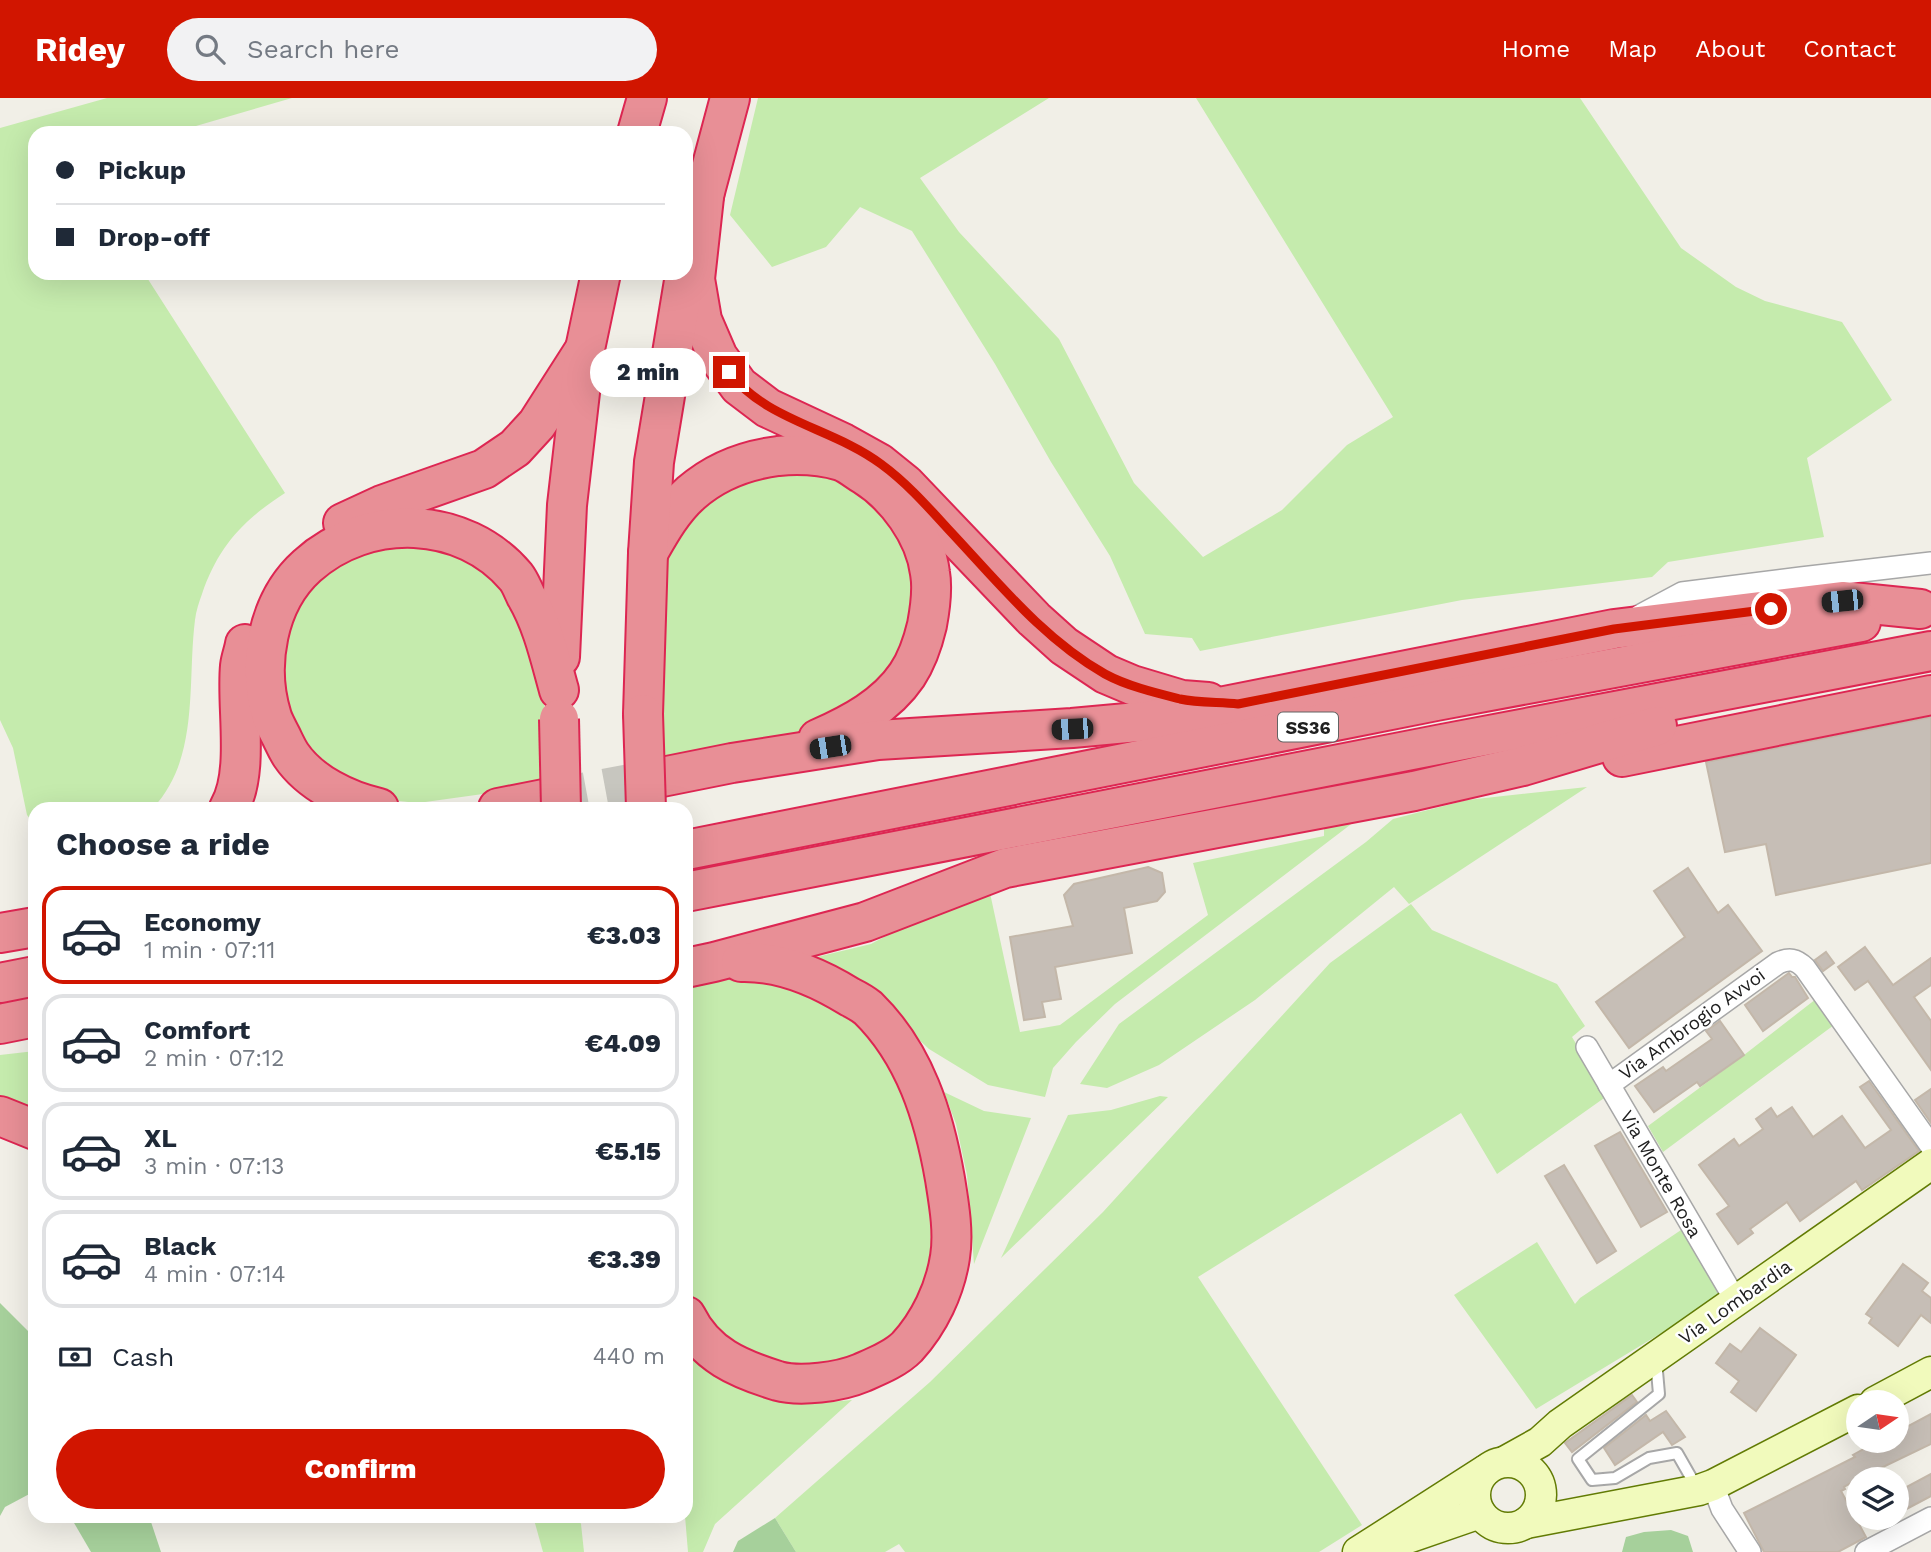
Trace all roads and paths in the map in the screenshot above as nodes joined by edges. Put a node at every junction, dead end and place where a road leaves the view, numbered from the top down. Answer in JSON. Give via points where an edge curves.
{"nodes":[{"id":1,"x":647,"y":98,"type":"edge"},
{"id":2,"x":730,"y":98,"type":"edge"},
{"id":3,"x":639,"y":126,"type":"edge"},
{"id":4,"x":705,"y":188,"type":"junction"},
{"id":5,"x":693,"y":238,"type":"edge"},
{"id":6,"x":600,"y":280,"type":"edge"},
{"id":7,"x":684,"y":280,"type":"edge"},
{"id":8,"x":585,"y":349,"type":"junction"},
{"id":9,"x":648,"y":553,"type":"junction"},
{"id":10,"x":1931,"y":564,"type":"edge"},
{"id":11,"x":1925,"y":608,"type":"edge"},
{"id":12,"x":1614,"y":629,"type":"junction"},
{"id":13,"x":1931,"y":650,"type":"edge"},
{"id":14,"x":1884,"y":660,"type":"junction"},
{"id":15,"x":1931,"y":695,"type":"edge"},
{"id":16,"x":559,"y":704,"type":"junction"},
{"id":17,"x":1238,"y":704,"type":"junction"},
{"id":18,"x":732,"y":763,"type":"junction"},
{"id":19,"x":1523,"y":766,"type":"junction"},
{"id":20,"x":651,"y":793,"type":"edge"},
{"id":21,"x":233,"y":802,"type":"edge"},
{"id":22,"x":355,"y":802,"type":"edge"},
{"id":23,"x":522,"y":802,"type":"edge"},
{"id":24,"x":693,"y":849,"type":"edge"},
{"id":25,"x":693,"y":891,"type":"edge"},
{"id":26,"x":28,"y":928,"type":"edge"},
{"id":27,"x":0,"y":933,"type":"edge"},
{"id":28,"x":700,"y":965,"type":"edge"},
{"id":29,"x":28,"y":977,"type":"edge"},
{"id":30,"x":0,"y":983,"type":"edge"},
{"id":31,"x":28,"y":1018,"type":"edge"},
{"id":32,"x":0,"y":1024,"type":"edge"},
{"id":33,"x":0,"y":1032,"type":"edge"},
{"id":34,"x":28,"y":1034,"type":"edge"},
{"id":35,"x":1587,"y":1047,"type":"dead end"},
{"id":36,"x":1609,"y":1085,"type":"junction"},
{"id":37,"x":0,"y":1116,"type":"edge"},
{"id":38,"x":28,"y":1127,"type":"edge"},
{"id":39,"x":1931,"y":1146,"type":"edge"},
{"id":40,"x":1931,"y":1164,"type":"edge"},
{"id":41,"x":1736,"y":1301,"type":"junction"},
{"id":42,"x":693,"y":1329,"type":"edge"},
{"id":43,"x":1656,"y":1357,"type":"junction"},
{"id":44,"x":1931,"y":1372,"type":"edge"},
{"id":45,"x":1897,"y":1390,"type":"edge"},
{"id":46,"x":1846,"y":1416,"type":"edge"},
{"id":47,"x":1540,"y":1442,"type":"junction"},
{"id":48,"x":1496,"y":1466,"type":"junction"},
{"id":49,"x":1537,"y":1481,"type":"junction"},
{"id":50,"x":1706,"y":1488,"type":"junction"},
{"id":51,"x":1578,"y":1512,"type":"junction"},
{"id":52,"x":1480,"y":1513,"type":"junction"},
{"id":53,"x":1931,"y":1518,"type":"edge"},
{"id":54,"x":1526,"y":1523,"type":"junction"},
{"id":55,"x":1358,"y":1552,"type":"edge"},
{"id":56,"x":1366,"y":1552,"type":"edge"},
{"id":57,"x":1750,"y":1552,"type":"edge"},
{"id":58,"x":1866,"y":1552,"type":"edge"}],
"edges":[{"from":1,"to":3,"type":"highway"},
{"from":2,"to":4,"type":"highway"},
{"from":4,"to":5,"type":"highway"},
{"from":4,"to":17,"type":"highway","via":[[695,279],[702,320],[718,357],[739,386],[768,408],[879,463],[905,484],[1034,619],[1106,674],[1182,700]]},
{"from":6,"to":8,"type":"highway"},
{"from":7,"to":9,"type":"highway","via":[[654,462]]},
{"from":8,"to":16,"type":"highway","via":[[567,505]]},
{"from":8,"to":21,"type":"highway","via":[[537,424],[514,448],[484,469],[382,505],[319,534],[286,566],[250,623],[240,665],[241,760]]},
{"from":9,"to":18,"type":"highway","via":[[691,493],[723,472],[758,459],[801,454],[842,462],[876,482],[900,506],[919,537],[930,572],[930,608],[922,644],[908,674],[882,703],[850,724],[819,738]]},
{"from":9,"to":20,"type":"highway","bridge":true,"via":[[643,714]]},
{"from":10,"to":12,"type":"street","via":[[1682,593]]},
{"from":11,"to":12,"type":"highway","via":[[1842,601]]},
{"from":11,"to":24,"type":"highway","number":"SS36"},
{"from":12,"to":17,"type":"highway"},
{"from":13,"to":14,"type":"highway","number":"SS36"},
{"from":14,"to":19,"type":"highway"},
{"from":14,"to":25,"type":"highway","number":"SS36"},
{"from":15,"to":19,"type":"highway","via":[[1568,768]]},
{"from":16,"to":22,"type":"highway","via":[[536,614],[517,578],[490,553],[457,535],[417,527],[378,530],[337,544],[307,566],[282,596],[268,633],[264,672],[272,718],[291,756],[318,783]]},
{"from":16,"to":23,"type":"highway","bridge":true},
{"from":17,"to":18,"type":"highway","via":[[1149,721],[878,740]]},
{"from":18,"to":20,"type":"highway"},
{"from":19,"to":28,"type":"highway","via":[[1005,868],[865,922]]},
{"from":26,"to":27,"type":"highway"},
{"from":28,"to":42,"type":"highway","via":[[754,961],[825,981],[866,1007],[898,1042],[922,1088],[938,1140],[950,1210],[950,1256],[940,1293],[906,1348],[852,1377],[785,1383],[715,1354]]},
{"from":29,"to":30,"type":"highway"},
{"from":31,"to":32,"type":"highway"},
{"from":33,"to":34,"type":"highway"},
{"from":35,"to":36,"type":"street","name":"Via Monte Rosa"},
{"from":36,"to":39,"type":"street","name":"Via Ambrogio Avvoi","via":[[1778,962],[1798,961]]},
{"from":36,"to":41,"type":"street","name":"Via Monte Rosa"},
{"from":37,"to":38,"type":"highway"},
{"from":40,"to":41,"type":"street","name":"Via Lombardia"},
{"from":41,"to":43,"type":"street","name":"Via Lombardia"},
{"from":43,"to":47,"type":"street","name":"Via Lombardia"},
{"from":43,"to":50,"type":"lane","via":[[1659,1394],[1578,1459],[1592,1480],[1615,1478],[1649,1458],[1677,1453]]},
{"from":44,"to":45,"type":"street"},
{"from":46,"to":50,"type":"street"},
{"from":47,"to":48,"type":"street","name":"Via Lombardia"},
{"from":47,"to":49,"type":"street","via":[[1535,1460]]},
{"from":48,"to":49,"type":"street","via":[[1515,1462]]},
{"from":48,"to":52,"type":"street","via":[[1479,1478],[1475,1491]]},
{"from":48,"to":55,"type":"street","name":"Via Lombardia"},
{"from":49,"to":51,"type":"street","via":[[1557,1506]]},
{"from":49,"to":54,"type":"street","via":[[1540,1504]]},
{"from":50,"to":51,"type":"street"},
{"from":50,"to":57,"type":"street"},
{"from":51,"to":54,"type":"street"},
{"from":52,"to":54,"type":"street","via":[[1502,1528]]},
{"from":52,"to":56,"type":"street"},
{"from":53,"to":58,"type":"street"}]}
